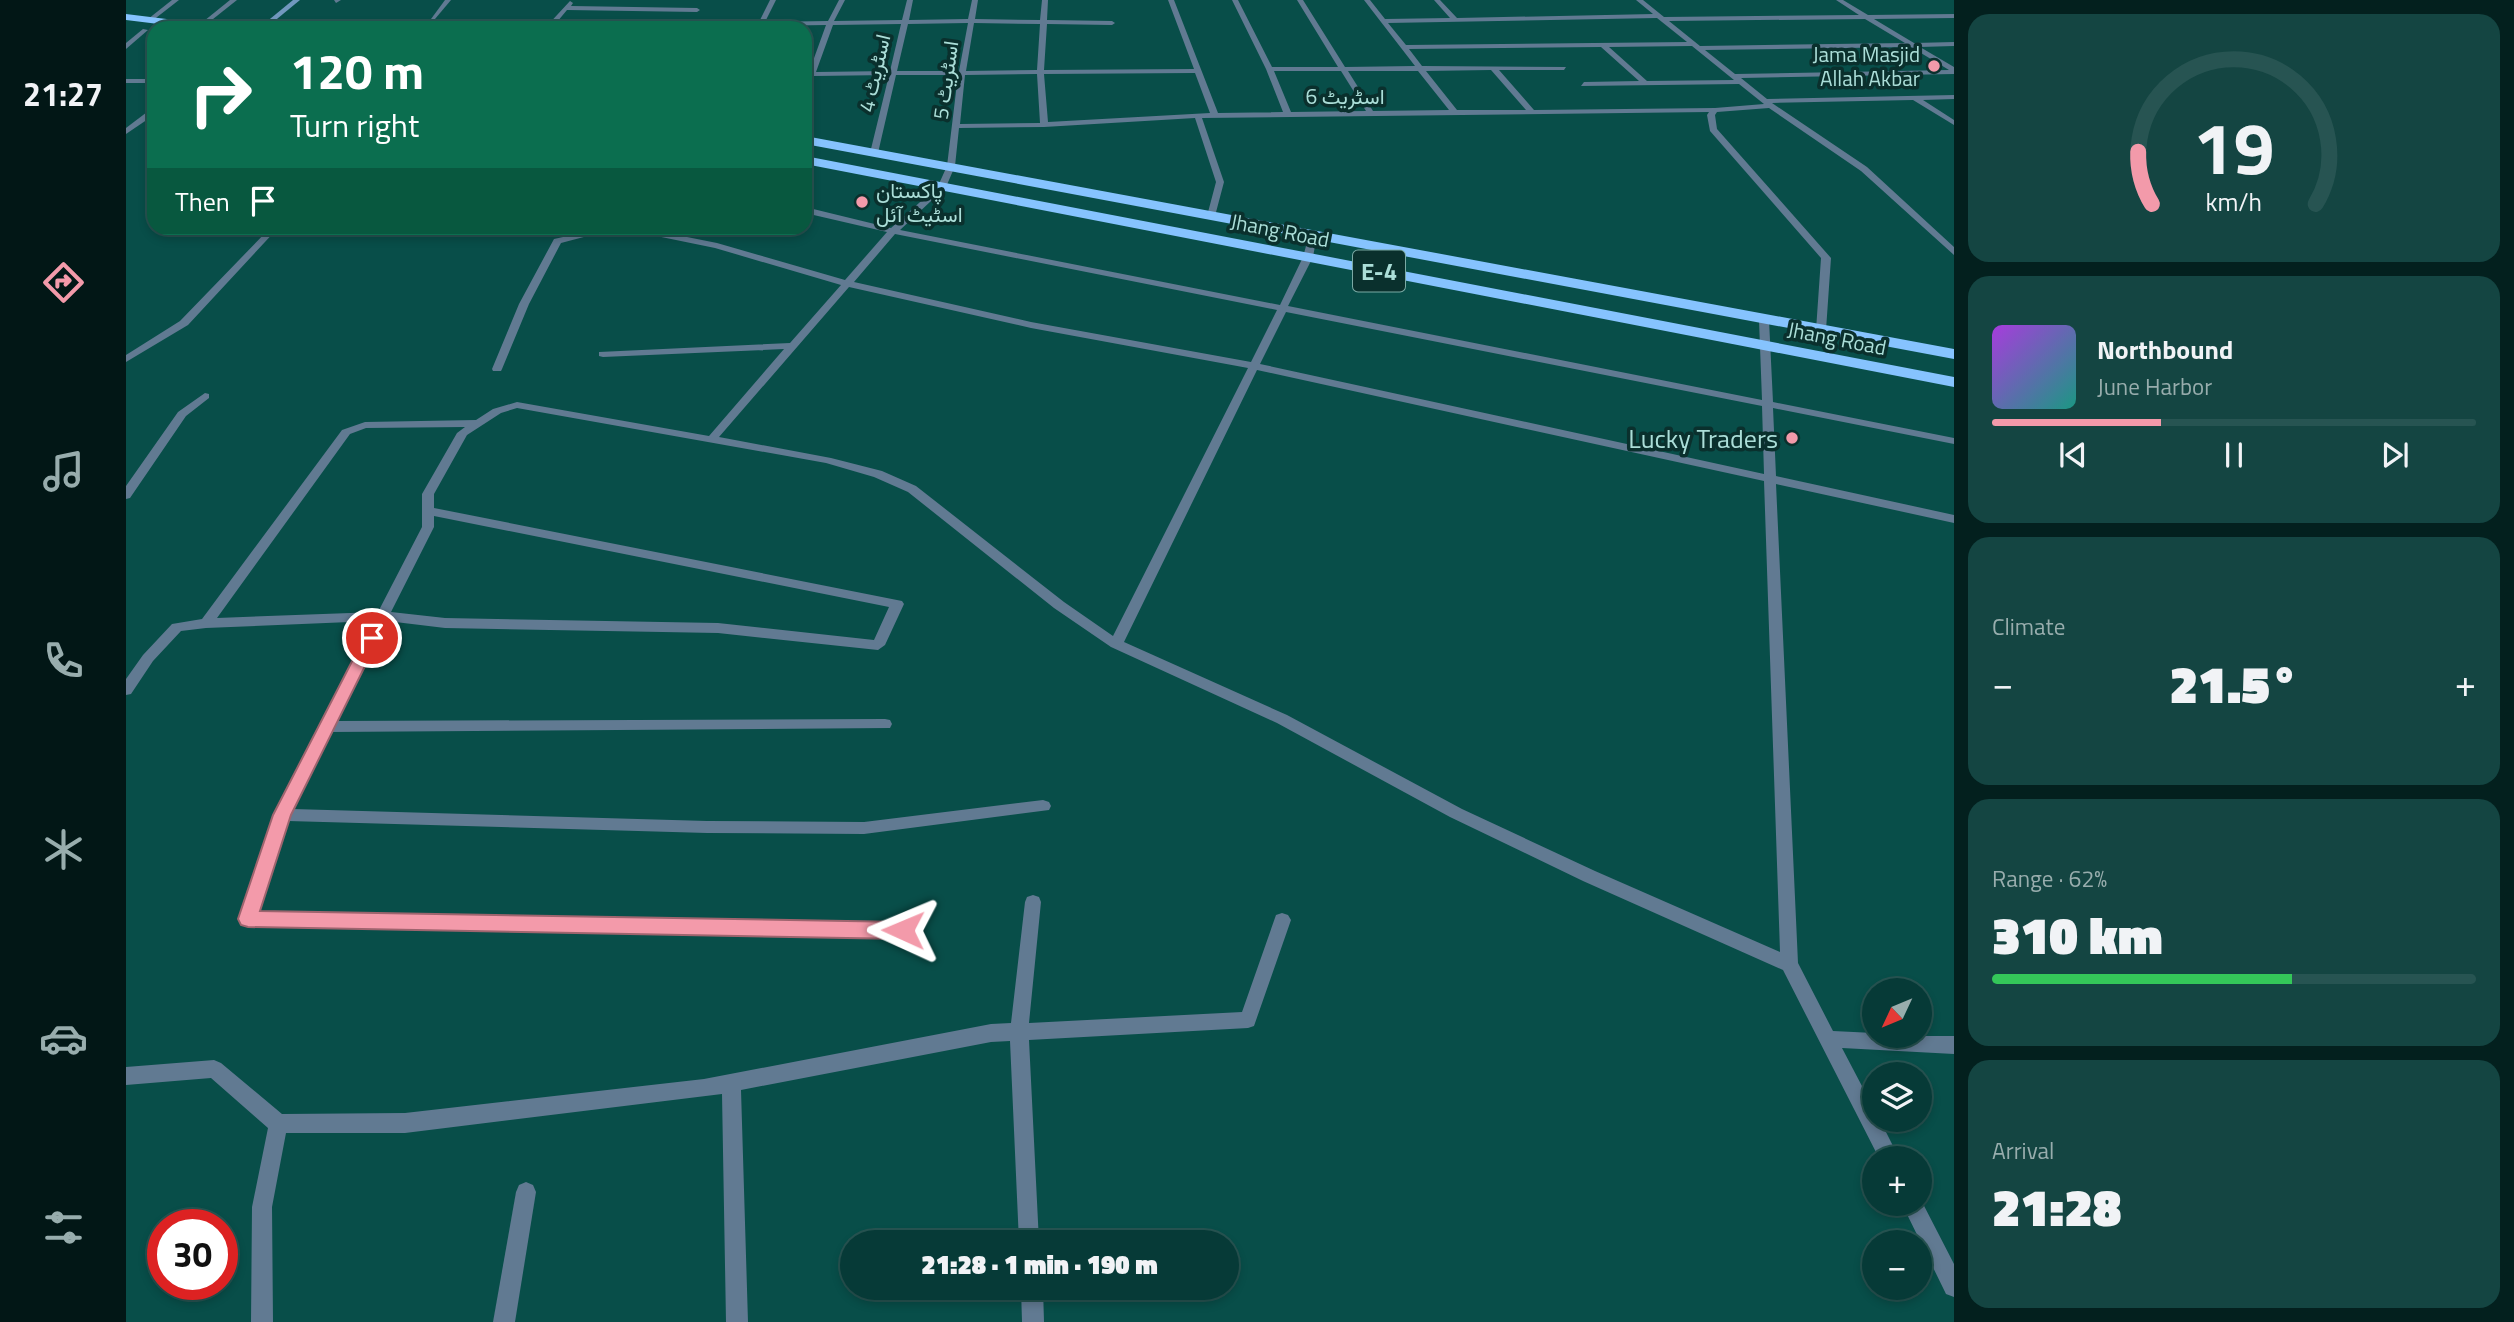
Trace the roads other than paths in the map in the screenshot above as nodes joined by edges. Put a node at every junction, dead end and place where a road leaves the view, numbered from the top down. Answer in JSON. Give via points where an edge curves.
{"nodes":[{"id":1,"x":176,"y":0,"type":"edge"},
{"id":2,"x":234,"y":0,"type":"edge"},
{"id":3,"x":296,"y":0,"type":"edge"},
{"id":4,"x":448,"y":0,"type":"edge"},
{"id":5,"x":573,"y":0,"type":"edge"},
{"id":6,"x":704,"y":0,"type":"edge"},
{"id":7,"x":773,"y":0,"type":"edge"},
{"id":8,"x":842,"y":0,"type":"edge"},
{"id":9,"x":910,"y":0,"type":"edge"},
{"id":10,"x":975,"y":0,"type":"edge"},
{"id":11,"x":1045,"y":0,"type":"edge"},
{"id":12,"x":1171,"y":0,"type":"edge"},
{"id":13,"x":1235,"y":0,"type":"edge"},
{"id":14,"x":1300,"y":0,"type":"edge"},
{"id":15,"x":1367,"y":0,"type":"edge"},
{"id":16,"x":1437,"y":0,"type":"edge"},
{"id":17,"x":1639,"y":0,"type":"edge"},
{"id":18,"x":1839,"y":0,"type":"edge"},
{"id":19,"x":565,"y":8,"type":"junction"},
{"id":20,"x":697,"y":10,"type":"junction"},
{"id":21,"x":1954,"y":16,"type":"edge"},
{"id":22,"x":126,"y":17,"type":"edge"},
{"id":23,"x":1869,"y":17,"type":"junction"},
{"id":24,"x":433,"y":18,"type":"dead end"},
{"id":25,"x":1662,"y":18,"type":"junction"},
{"id":26,"x":1455,"y":19,"type":"junction"},
{"id":27,"x":156,"y":21,"type":"edge"},
{"id":28,"x":207,"y":21,"type":"edge"},
{"id":29,"x":270,"y":21,"type":"edge"},
{"id":30,"x":554,"y":21,"type":"edge"},
{"id":31,"x":690,"y":21,"type":"edge"},
{"id":32,"x":762,"y":21,"type":"edge"},
{"id":33,"x":972,"y":21,"type":"junction"},
{"id":34,"x":1384,"y":21,"type":"junction"},
{"id":35,"x":904,"y":22,"type":"junction"},
{"id":36,"x":830,"y":23,"type":"junction"},
{"id":37,"x":1045,"y":23,"type":"junction"},
{"id":38,"x":1112,"y":23,"type":"dead end"},
{"id":39,"x":812,"y":24,"type":"edge"},
{"id":40,"x":147,"y":26,"type":"edge"},
{"id":41,"x":126,"y":27,"type":"edge"},
{"id":42,"x":147,"y":27,"type":"edge"},
{"id":43,"x":147,"y":30,"type":"edge"},
{"id":44,"x":1912,"y":44,"type":"junction"},
{"id":45,"x":1954,"y":44,"type":"edge"},
{"id":46,"x":1603,"y":45,"type":"junction"},
{"id":47,"x":1696,"y":46,"type":"junction"},
{"id":48,"x":126,"y":47,"type":"edge"},
{"id":49,"x":1403,"y":47,"type":"junction"},
{"id":50,"x":812,"y":65,"type":"edge"},
{"id":51,"x":1564,"y":68,"type":"dead end"},
{"id":52,"x":1270,"y":69,"type":"junction"},
{"id":53,"x":1345,"y":69,"type":"junction"},
{"id":54,"x":1494,"y":69,"type":"junction"},
{"id":55,"x":1420,"y":70,"type":"junction"},
{"id":56,"x":1198,"y":71,"type":"junction"},
{"id":57,"x":1954,"y":71,"type":"edge"},
{"id":58,"x":1040,"y":72,"type":"junction"},
{"id":59,"x":962,"y":73,"type":"junction"},
{"id":60,"x":812,"y":74,"type":"edge"},
{"id":61,"x":892,"y":74,"type":"junction"},
{"id":62,"x":1738,"y":79,"type":"junction"},
{"id":63,"x":126,"y":81,"type":"edge"},
{"id":64,"x":147,"y":81,"type":"edge"},
{"id":65,"x":1646,"y":83,"type":"junction"},
{"id":66,"x":1584,"y":84,"type":"dead end"},
{"id":67,"x":1954,"y":97,"type":"edge"},
{"id":68,"x":1915,"y":98,"type":"junction"},
{"id":69,"x":1768,"y":104,"type":"junction"},
{"id":70,"x":1716,"y":110,"type":"junction"},
{"id":71,"x":1532,"y":112,"type":"junction"},
{"id":72,"x":1455,"y":113,"type":"junction"},
{"id":73,"x":1288,"y":114,"type":"junction"},
{"id":74,"x":1371,"y":114,"type":"junction"},
{"id":75,"x":1215,"y":115,"type":"junction"},
{"id":76,"x":147,"y":116,"type":"edge"},
{"id":77,"x":1198,"y":116,"type":"junction"},
{"id":78,"x":1954,"y":123,"type":"edge"},
{"id":79,"x":1044,"y":125,"type":"junction"},
{"id":80,"x":956,"y":126,"type":"junction"},
{"id":81,"x":126,"y":132,"type":"edge"},
{"id":82,"x":812,"y":141,"type":"edge"},
{"id":83,"x":874,"y":153,"type":"junction"},
{"id":84,"x":812,"y":161,"type":"edge"},
{"id":85,"x":951,"y":166,"type":"junction"},
{"id":86,"x":942,"y":187,"type":"junction"},
{"id":87,"x":812,"y":212,"type":"edge"},
{"id":88,"x":1211,"y":216,"type":"junction"},
{"id":89,"x":893,"y":231,"type":"junction"},
{"id":90,"x":267,"y":235,"type":"edge"},
{"id":91,"x":583,"y":235,"type":"edge"},
{"id":92,"x":665,"y":235,"type":"edge"},
{"id":93,"x":1313,"y":235,"type":"junction"},
{"id":94,"x":1954,"y":252,"type":"edge"},
{"id":95,"x":1308,"y":257,"type":"junction"},
{"id":96,"x":849,"y":284,"type":"junction"},
{"id":97,"x":1281,"y":307,"type":"junction"},
{"id":98,"x":1764,"y":320,"type":"junction"},
{"id":99,"x":1821,"y":330,"type":"junction"},
{"id":100,"x":792,"y":346,"type":"junction"},
{"id":101,"x":1765,"y":346,"type":"junction"},
{"id":102,"x":603,"y":354,"type":"dead end"},
{"id":103,"x":1954,"y":354,"type":"edge"},
{"id":104,"x":126,"y":359,"type":"edge"},
{"id":105,"x":1254,"y":366,"type":"junction"},
{"id":106,"x":497,"y":369,"type":"dead end"},
{"id":107,"x":1954,"y":382,"type":"edge"},
{"id":108,"x":205,"y":396,"type":"dead end"},
{"id":109,"x":1767,"y":404,"type":"junction"},
{"id":110,"x":477,"y":423,"type":"junction"},
{"id":111,"x":712,"y":439,"type":"junction"},
{"id":112,"x":1954,"y":441,"type":"edge"},
{"id":113,"x":1769,"y":478,"type":"junction"},
{"id":114,"x":126,"y":495,"type":"edge"},
{"id":115,"x":428,"y":511,"type":"junction"},
{"id":116,"x":1954,"y":519,"type":"edge"},
{"id":117,"x":383,"y":616,"type":"junction"},
{"id":118,"x":206,"y":623,"type":"junction"},
{"id":119,"x":1116,"y":644,"type":"junction"},
{"id":120,"x":126,"y":690,"type":"edge"},
{"id":121,"x":885,"y":724,"type":"dead end"},
{"id":122,"x":326,"y":727,"type":"junction"},
{"id":123,"x":1043,"y":806,"type":"dead end"},
{"id":124,"x":282,"y":815,"type":"junction"},
{"id":125,"x":1033,"y":902,"type":"dead end"},
{"id":126,"x":1282,"y":920,"type":"dead end"},
{"id":127,"x":903,"y":930,"type":"dead end"},
{"id":128,"x":1788,"y":964,"type":"junction"},
{"id":129,"x":1019,"y":1032,"type":"junction"},
{"id":130,"x":1827,"y":1039,"type":"junction"},
{"id":131,"x":1954,"y":1045,"type":"edge"},
{"id":132,"x":126,"y":1076,"type":"edge"},
{"id":133,"x":731,"y":1083,"type":"junction"},
{"id":134,"x":278,"y":1124,"type":"junction"},
{"id":135,"x":1883,"y":1146,"type":"edge"},
{"id":136,"x":526,"y":1192,"type":"dead end"},
{"id":137,"x":1918,"y":1216,"type":"edge"},
{"id":138,"x":1028,"y":1230,"type":"edge"},
{"id":139,"x":1954,"y":1286,"type":"edge"},
{"id":140,"x":1032,"y":1300,"type":"edge"},
{"id":141,"x":262,"y":1322,"type":"edge"},
{"id":142,"x":505,"y":1322,"type":"edge"},
{"id":143,"x":737,"y":1322,"type":"edge"},
{"id":144,"x":1033,"y":1322,"type":"edge"}],
"edges":[{"from":1,"to":27,"type":"street"},
{"from":2,"to":28,"type":"street"},
{"from":3,"to":29,"type":"street"},
{"from":4,"to":24,"type":"street"},
{"from":5,"to":19,"type":"street"},
{"from":6,"to":20,"type":"street"},
{"from":7,"to":32,"type":"street"},
{"from":8,"to":36,"type":"street"},
{"from":9,"to":35,"type":"street","name":"اسٹریٹ 4"},
{"from":10,"to":33,"type":"street","name":"اسٹریٹ 5"},
{"from":11,"to":37,"type":"street"},
{"from":12,"to":56,"type":"street"},
{"from":13,"to":52,"type":"street"},
{"from":14,"to":53,"type":"street"},
{"from":15,"to":34,"type":"street"},
{"from":16,"to":26,"type":"street"},
{"from":17,"to":25,"type":"street"},
{"from":18,"to":23,"type":"street"},
{"from":19,"to":20,"type":"street"},
{"from":19,"to":30,"type":"street"},
{"from":20,"to":31,"type":"street"},
{"from":21,"to":23,"type":"street"},
{"from":22,"to":40,"type":"highway"},
{"from":23,"to":25,"type":"street"},
{"from":23,"to":44,"type":"street"},
{"from":25,"to":26,"type":"street"},
{"from":25,"to":47,"type":"street"},
{"from":26,"to":34,"type":"street"},
{"from":33,"to":35,"type":"street"},
{"from":33,"to":37,"type":"street"},
{"from":33,"to":59,"type":"street","name":"اسٹریٹ 5"},
{"from":34,"to":49,"type":"street"},
{"from":35,"to":36,"type":"street"},
{"from":35,"to":61,"type":"street","name":"اسٹریٹ 4"},
{"from":36,"to":39,"type":"street"},
{"from":36,"to":50,"type":"street"},
{"from":37,"to":38,"type":"street"},
{"from":37,"to":58,"type":"street"},
{"from":41,"to":42,"type":"highway"},
{"from":43,"to":48,"type":"street"},
{"from":44,"to":45,"type":"street"},
{"from":44,"to":47,"type":"street"},
{"from":44,"to":57,"type":"street"},
{"from":46,"to":47,"type":"street"},
{"from":46,"to":49,"type":"street"},
{"from":46,"to":65,"type":"street"},
{"from":47,"to":62,"type":"street"},
{"from":49,"to":55,"type":"street"},
{"from":51,"to":54,"type":"street"},
{"from":52,"to":53,"type":"street"},
{"from":52,"to":73,"type":"street"},
{"from":53,"to":55,"type":"street"},
{"from":53,"to":74,"type":"street"},
{"from":54,"to":55,"type":"street"},
{"from":54,"to":71,"type":"street"},
{"from":55,"to":72,"type":"street"},
{"from":56,"to":58,"type":"street"},
{"from":56,"to":75,"type":"street"},
{"from":57,"to":62,"type":"street"},
{"from":58,"to":59,"type":"street"},
{"from":58,"to":79,"type":"street"},
{"from":59,"to":61,"type":"street"},
{"from":59,"to":80,"type":"street","name":"اسٹریٹ 5"},
{"from":60,"to":61,"type":"street"},
{"from":61,"to":83,"type":"street","name":"اسٹریٹ 4"},
{"from":62,"to":65,"type":"street"},
{"from":62,"to":69,"type":"street"},
{"from":63,"to":64,"type":"street"},
{"from":65,"to":66,"type":"street"},
{"from":67,"to":68,"type":"street","name":"اسٹریٹ 6"},
{"from":68,"to":69,"type":"street","name":"اسٹریٹ 6"},
{"from":68,"to":78,"type":"street"},
{"from":69,"to":70,"type":"street","name":"اسٹریٹ 6"},
{"from":69,"to":94,"type":"street","via":[[1864,169]]},
{"from":70,"to":71,"type":"street","name":"اسٹریٹ 6"},
{"from":70,"to":99,"type":"street","via":[[1711,114],[1713,129],[1826,258]]},
{"from":71,"to":72,"type":"street","name":"اسٹریٹ 6"},
{"from":72,"to":74,"type":"street","name":"اسٹریٹ 6"},
{"from":73,"to":74,"type":"street","name":"اسٹریٹ 6"},
{"from":73,"to":75,"type":"street","name":"اسٹریٹ 6"},
{"from":75,"to":77,"type":"street","name":"اسٹریٹ 6"},
{"from":76,"to":81,"type":"street"},
{"from":77,"to":79,"type":"street","name":"اسٹریٹ 6"},
{"from":77,"to":88,"type":"street","via":[[1220,182]]},
{"from":79,"to":80,"type":"street","name":"اسٹریٹ 6"},
{"from":80,"to":85,"type":"street","name":"اسٹریٹ 5"},
{"from":82,"to":83,"type":"highway","name":"Jhang Road","number":"E-4"},
{"from":83,"to":85,"type":"highway","name":"Jhang Road","number":"E-4"},
{"from":84,"to":86,"type":"highway","name":"Jhang Road","number":"E-4"},
{"from":85,"to":86,"type":"street","name":"اسٹریٹ 5"},
{"from":85,"to":88,"type":"highway","name":"Jhang Road","number":"E-4"},
{"from":86,"to":89,"type":"street"},
{"from":86,"to":95,"type":"highway","name":"Jhang Road","number":"E-4"},
{"from":87,"to":89,"type":"street"},
{"from":88,"to":93,"type":"highway","name":"Jhang Road","number":"E-4"},
{"from":89,"to":96,"type":"street"},
{"from":89,"to":97,"type":"street"},
{"from":90,"to":104,"type":"street","via":[[184,323]]},
{"from":91,"to":106,"type":"street","via":[[557,241]]},
{"from":92,"to":96,"type":"street"},
{"from":93,"to":95,"type":"street"},
{"from":93,"to":98,"type":"highway","name":"Jhang Road","number":"E-4"},
{"from":95,"to":97,"type":"street"},
{"from":95,"to":101,"type":"highway","name":"Jhang Road","number":"E-4"},
{"from":96,"to":100,"type":"street"},
{"from":96,"to":105,"type":"street","via":[[1031,325]]},
{"from":97,"to":105,"type":"street"},
{"from":97,"to":109,"type":"street"},
{"from":98,"to":99,"type":"highway","name":"Jhang Road","number":"E-4"},
{"from":98,"to":101,"type":"street"},
{"from":99,"to":103,"type":"highway","name":"Jhang Road","number":"E-4"},
{"from":100,"to":102,"type":"street"},
{"from":100,"to":111,"type":"street"},
{"from":101,"to":107,"type":"highway","name":"Jhang Road","number":"E-4"},
{"from":101,"to":109,"type":"street"},
{"from":105,"to":113,"type":"street"},
{"from":105,"to":119,"type":"street"},
{"from":108,"to":114,"type":"street","via":[[182,414]]},
{"from":109,"to":112,"type":"street"},
{"from":109,"to":113,"type":"street"},
{"from":110,"to":111,"type":"street","via":[[517,405]]},
{"from":110,"to":115,"type":"street","via":[[463,433],[428,494]]},
{"from":110,"to":118,"type":"street","via":[[365,425],[346,432]]},
{"from":111,"to":119,"type":"street","via":[[827,460],[912,489],[1059,606]]},
{"from":113,"to":116,"type":"street"},
{"from":113,"to":128,"type":"street"},
{"from":115,"to":117,"type":"street","via":[[428,527]]},
{"from":115,"to":117,"type":"street","via":[[897,604],[878,645],[718,628],[445,622]]},
{"from":117,"to":118,"type":"street"},
{"from":117,"to":122,"type":"street"},
{"from":118,"to":120,"type":"street","via":[[177,626]]},
{"from":119,"to":128,"type":"street","via":[[1282,719],[1456,813]]},
{"from":121,"to":122,"type":"street"},
{"from":122,"to":124,"type":"street"},
{"from":123,"to":124,"type":"street","via":[[864,828]]},
{"from":124,"to":127,"type":"street","via":[[248,919]]},
{"from":125,"to":129,"type":"street"},
{"from":126,"to":129,"type":"street","via":[[1248,1020]]},
{"from":128,"to":130,"type":"street"},
{"from":129,"to":133,"type":"street","via":[[991,1033]]},
{"from":129,"to":138,"type":"street"},
{"from":130,"to":131,"type":"street"},
{"from":130,"to":135,"type":"street"},
{"from":132,"to":134,"type":"street","via":[[214,1069]]},
{"from":133,"to":134,"type":"street","via":[[405,1123]]},
{"from":133,"to":143,"type":"street"},
{"from":134,"to":141,"type":"street","via":[[262,1207]]},
{"from":136,"to":142,"type":"street"},
{"from":137,"to":139,"type":"street"},
{"from":140,"to":144,"type":"street"}]}
